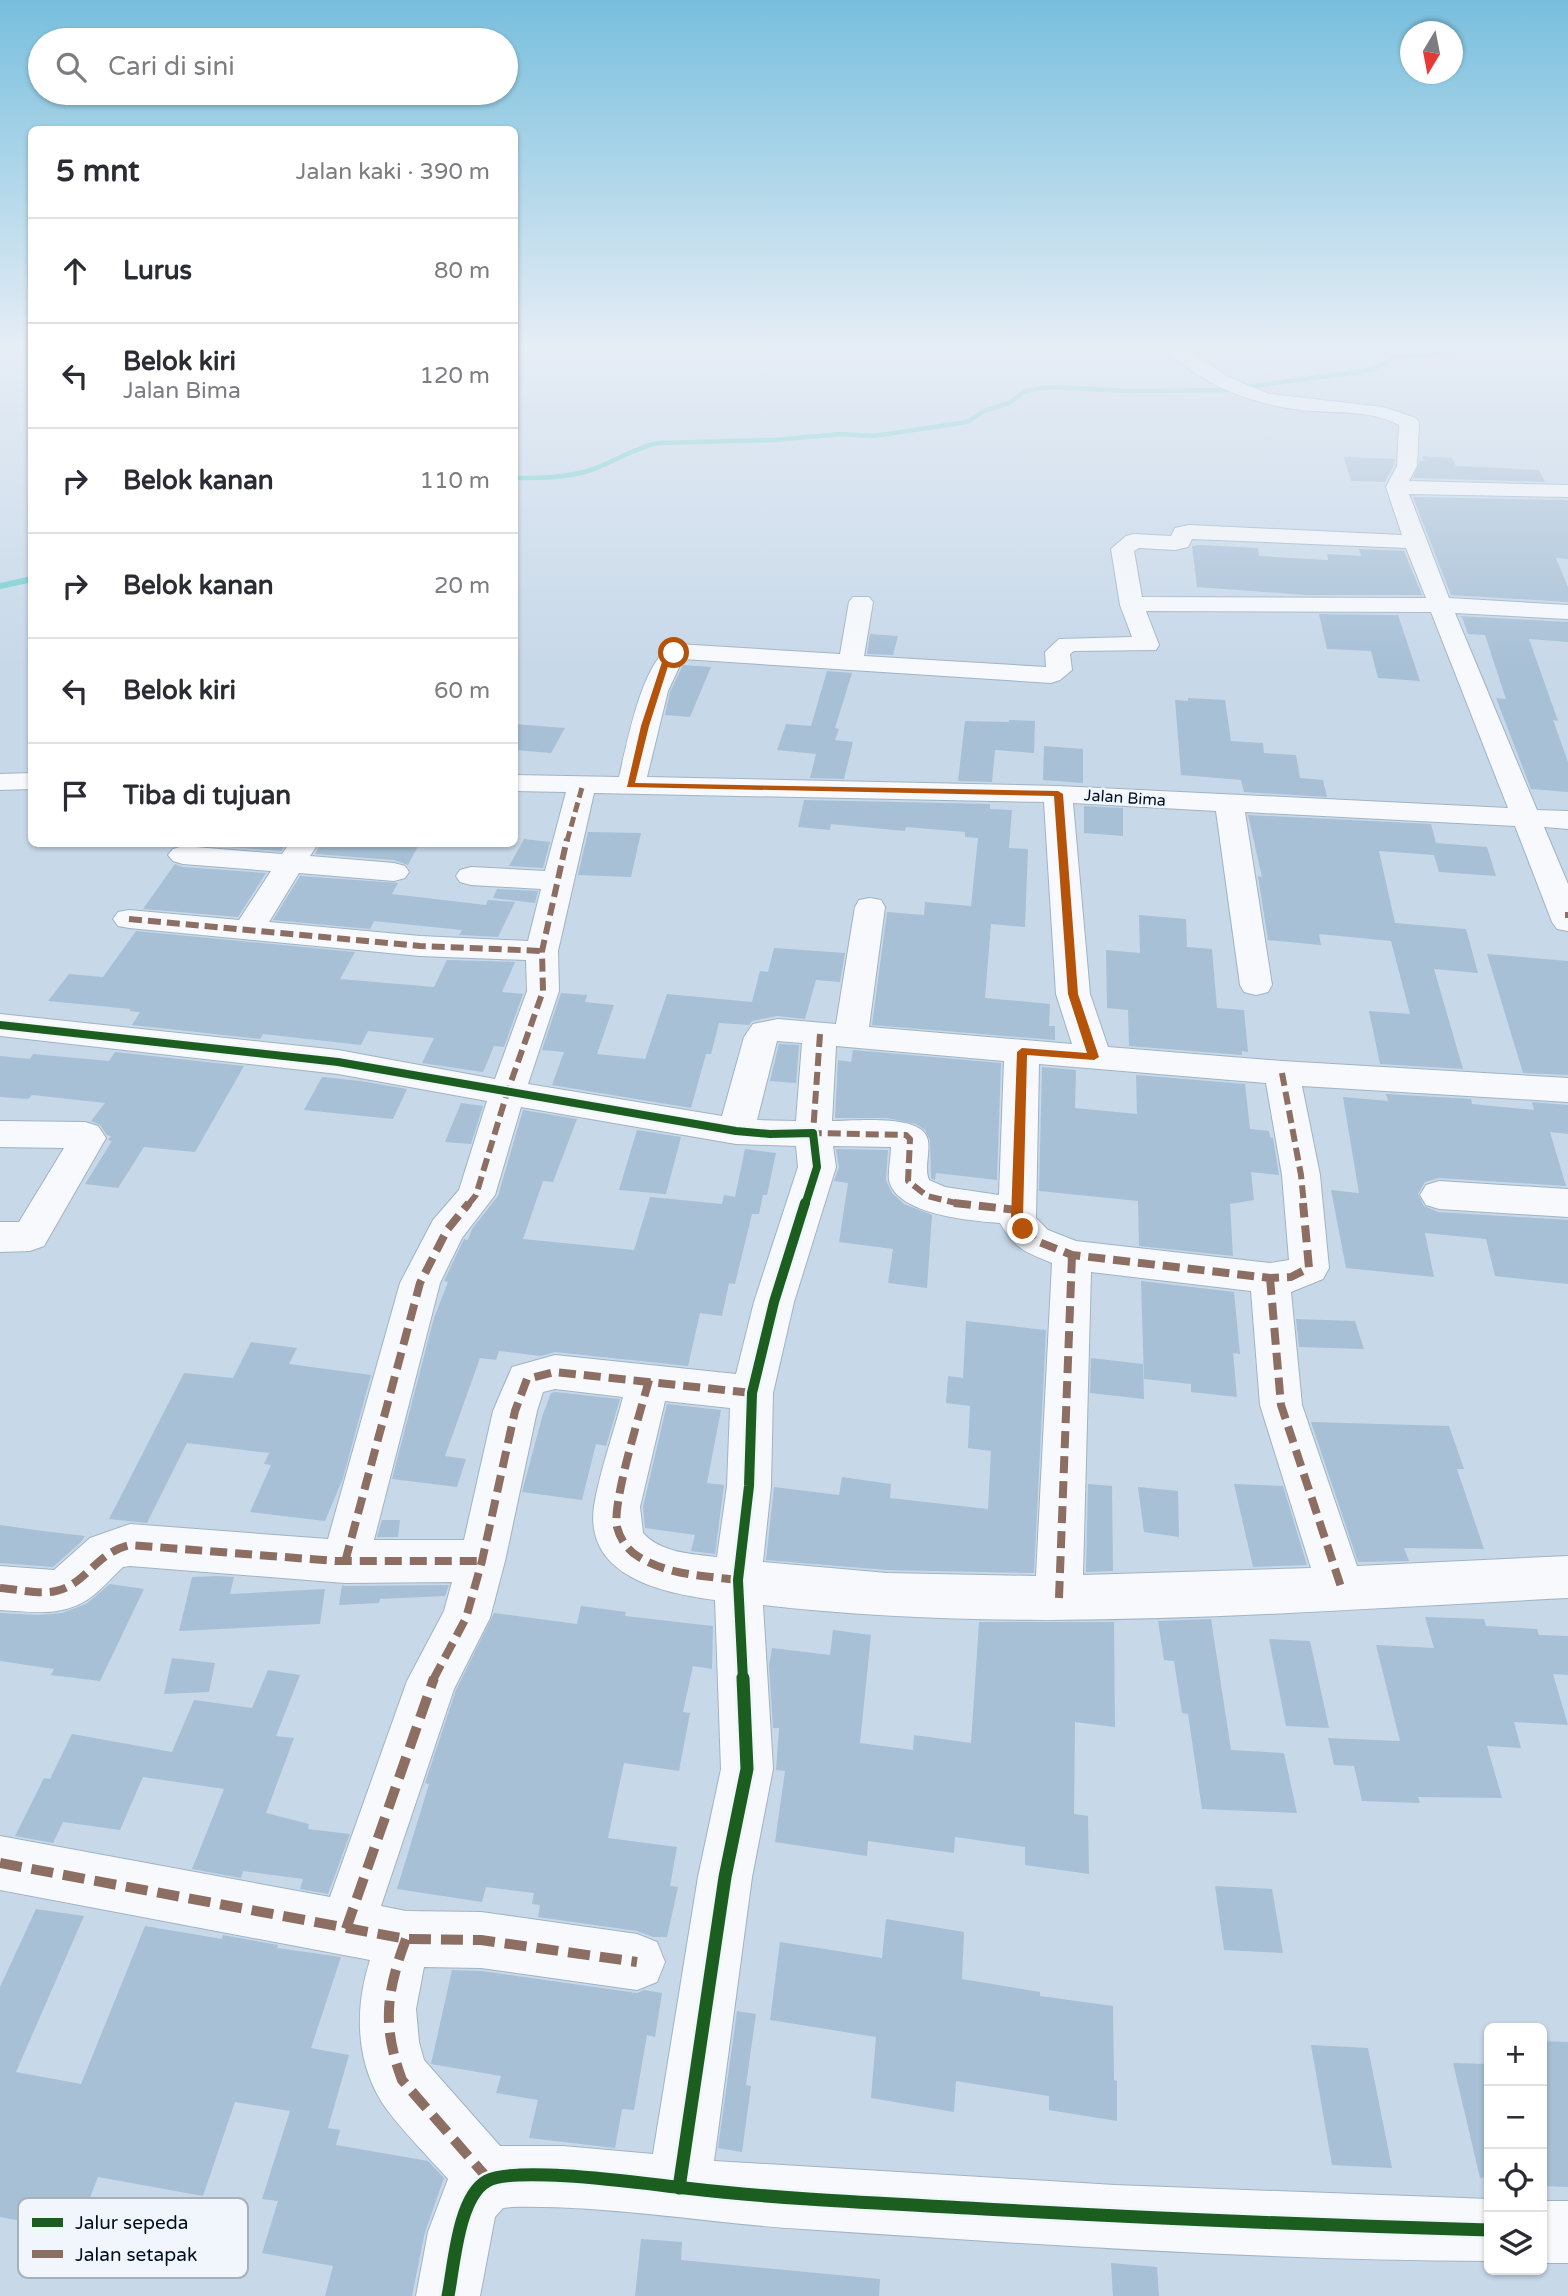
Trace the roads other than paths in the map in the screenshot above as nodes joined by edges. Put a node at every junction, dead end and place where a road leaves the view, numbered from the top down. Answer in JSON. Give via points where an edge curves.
{"nodes":[{"id":1,"x":1407,"y":451,"type":"edge"},
{"id":2,"x":1396,"y":487,"type":"junction"},
{"id":3,"x":1568,"y":491,"type":"edge"},
{"id":4,"x":1415,"y":542,"type":"junction"},
{"id":5,"x":861,"y":601,"type":"dead end"},
{"id":6,"x":1132,"y":605,"type":"junction"},
{"id":7,"x":1442,"y":605,"type":"junction"},
{"id":8,"x":1568,"y":612,"type":"edge"},
{"id":9,"x":851,"y":662,"type":"junction"},
{"id":10,"x":28,"y":781,"type":"edge"},
{"id":11,"x":0,"y":782,"type":"edge"},
{"id":12,"x":518,"y":783,"type":"edge"},
{"id":13,"x":583,"y":784,"type":"junction"},
{"id":14,"x":631,"y":785,"type":"junction"},
{"id":15,"x":1058,"y":794,"type":"junction"},
{"id":16,"x":1230,"y":804,"type":"junction"},
{"id":17,"x":1526,"y":818,"type":"junction"},
{"id":18,"x":1568,"y":820,"type":"edge"},
{"id":19,"x":297,"y":854,"type":"edge"},
{"id":20,"x":183,"y":855,"type":"dead end"},
{"id":21,"x":394,"y":872,"type":"dead end"},
{"id":22,"x":471,"y":876,"type":"dead end"},
{"id":23,"x":557,"y":881,"type":"junction"},
{"id":24,"x":870,"y":907,"type":"dead end"},
{"id":25,"x":1567,"y":917,"type":"edge"},
{"id":26,"x":129,"y":919,"type":"dead end"},
{"id":27,"x":248,"y":930,"type":"junction"},
{"id":28,"x":542,"y":951,"type":"junction"},
{"id":29,"x":1256,"y":985,"type":"dead end"},
{"id":30,"x":0,"y":1025,"type":"edge"},
{"id":31,"x":835,"y":1035,"type":"junction"},
{"id":32,"x":1022,"y":1052,"type":"junction"},
{"id":33,"x":1094,"y":1057,"type":"junction"},
{"id":34,"x":1282,"y":1073,"type":"junction"},
{"id":35,"x":1568,"y":1090,"type":"edge"},
{"id":36,"x":507,"y":1093,"type":"junction"},
{"id":37,"x":736,"y":1131,"type":"junction"},
{"id":38,"x":813,"y":1133,"type":"junction"},
{"id":39,"x":0,"y":1134,"type":"edge"},
{"id":40,"x":1439,"y":1195,"type":"dead end"},
{"id":41,"x":1568,"y":1203,"type":"edge"},
{"id":42,"x":1017,"y":1210,"type":"junction"},
{"id":43,"x":0,"y":1237,"type":"edge"},
{"id":44,"x":1072,"y":1255,"type":"junction"},
{"id":45,"x":1270,"y":1278,"type":"junction"},
{"id":46,"x":649,"y":1380,"type":"junction"},
{"id":47,"x":752,"y":1393,"type":"junction"},
{"id":48,"x":482,"y":1561,"type":"junction"},
{"id":49,"x":345,"y":1562,"type":"junction"},
{"id":50,"x":1568,"y":1577,"type":"edge"},
{"id":51,"x":738,"y":1580,"type":"junction"},
{"id":52,"x":1341,"y":1587,"type":"junction"},
{"id":53,"x":0,"y":1588,"type":"edge"},
{"id":54,"x":1059,"y":1598,"type":"junction"},
{"id":55,"x":0,"y":1863,"type":"edge"},
{"id":56,"x":346,"y":1928,"type":"junction"},
{"id":57,"x":406,"y":1940,"type":"junction"},
{"id":58,"x":637,"y":1962,"type":"dead end"},
{"id":59,"x":489,"y":2180,"type":"junction"},
{"id":60,"x":679,"y":2188,"type":"junction"},
{"id":61,"x":1484,"y":2230,"type":"edge"},
{"id":62,"x":1547,"y":2232,"type":"edge"},
{"id":63,"x":1568,"y":2232,"type":"edge"},
{"id":64,"x":449,"y":2296,"type":"edge"}],
"edges":[{"from":1,"to":2,"type":"street","via":[[1407,466]]},
{"from":2,"to":3,"type":"street"},
{"from":2,"to":4,"type":"street"},
{"from":4,"to":6,"type":"street","via":[[1189,532],[1178,542],[1129,542],[1122,557]]},
{"from":4,"to":7,"type":"street"},
{"from":5,"to":9,"type":"street"},
{"from":6,"to":7,"type":"street"},
{"from":6,"to":9,"type":"street","via":[[1147,645],[1068,644],[1057,652],[1059,670],[1051,675]]},
{"from":7,"to":8,"type":"street"},
{"from":7,"to":17,"type":"street"},
{"from":9,"to":14,"type":"street","via":[[675,652],[667,659]]},
{"from":10,"to":11,"type":"street"},
{"from":12,"to":13,"type":"street","name":"Jalan Bima"},
{"from":13,"to":14,"type":"street","name":"Jalan Bima"},
{"from":13,"to":23,"type":"street"},
{"from":14,"to":15,"type":"street","name":"Jalan Bima"},
{"from":15,"to":16,"type":"street","name":"Jalan Bima"},
{"from":15,"to":33,"type":"street","via":[[1073,994]]},
{"from":16,"to":17,"type":"street","name":"Jalan Bima"},
{"from":16,"to":29,"type":"street"},
{"from":17,"to":18,"type":"street","name":"Jalan Bima"},
{"from":17,"to":25,"type":"street"},
{"from":19,"to":20,"type":"street"},
{"from":19,"to":21,"type":"street"},
{"from":19,"to":27,"type":"street"},
{"from":22,"to":23,"type":"lane"},
{"from":23,"to":28,"type":"street"},
{"from":24,"to":31,"type":"street"},
{"from":26,"to":27,"type":"street"},
{"from":27,"to":28,"type":"street","via":[[420,946]]},
{"from":28,"to":36,"type":"street","via":[[543,991]]},
{"from":30,"to":36,"type":"street","via":[[338,1062]]},
{"from":31,"to":32,"type":"street"},
{"from":31,"to":37,"type":"street","via":[[765,1032]]},
{"from":31,"to":38,"type":"street"},
{"from":32,"to":33,"type":"street"},
{"from":32,"to":42,"type":"street"},
{"from":33,"to":34,"type":"street"},
{"from":34,"to":35,"type":"street"},
{"from":34,"to":45,"type":"street","via":[[1301,1175],[1309,1268],[1291,1277]]},
{"from":36,"to":37,"type":"street"},
{"from":36,"to":49,"type":"street","via":[[476,1195],[447,1230],[419,1283]]},
{"from":37,"to":38,"type":"street"},
{"from":38,"to":42,"type":"street","via":[[906,1135],[910,1139],[908,1181],[921,1193],[976,1207]]},
{"from":38,"to":47,"type":"street","via":[[817,1167],[774,1302]]},
{"from":39,"to":43,"type":"street","via":[[88,1138],[30,1236]]},
{"from":40,"to":41,"type":"street"},
{"from":42,"to":44,"type":"street","via":[[1023,1229],[1034,1240]]},
{"from":44,"to":45,"type":"street"},
{"from":44,"to":54,"type":"street"},
{"from":45,"to":52,"type":"street","via":[[1281,1405]]},
{"from":46,"to":47,"type":"street"},
{"from":46,"to":48,"type":"street","via":[[555,1371],[527,1379],[515,1411]]},
{"from":46,"to":51,"type":"street","via":[[617,1507],[617,1529],[636,1557],[676,1572]]},
{"from":47,"to":51,"type":"street","via":[[749,1486]]},
{"from":48,"to":49,"type":"street"},
{"from":48,"to":56,"type":"street","via":[[466,1618],[432,1681]]},
{"from":49,"to":53,"type":"street","via":[[130,1545],[106,1550],[85,1574],[56,1591]]},
{"from":50,"to":52,"type":"street"},
{"from":51,"to":54,"type":"street","via":[[868,1596]]},
{"from":51,"to":60,"type":"street","via":[[747,1769],[725,1878]]},
{"from":52,"to":54,"type":"street"},
{"from":55,"to":56,"type":"street"},
{"from":56,"to":57,"type":"street"},
{"from":57,"to":58,"type":"street","via":[[481,1940]]},
{"from":57,"to":59,"type":"street","via":[[387,1995],[396,2065],[402,2080]]},
{"from":59,"to":60,"type":"street","via":[[570,2176]]},
{"from":59,"to":64,"type":"street","via":[[477,2188],[467,2207]]},
{"from":60,"to":61,"type":"street","via":[[1009,2212]]},
{"from":62,"to":63,"type":"street"}]}
